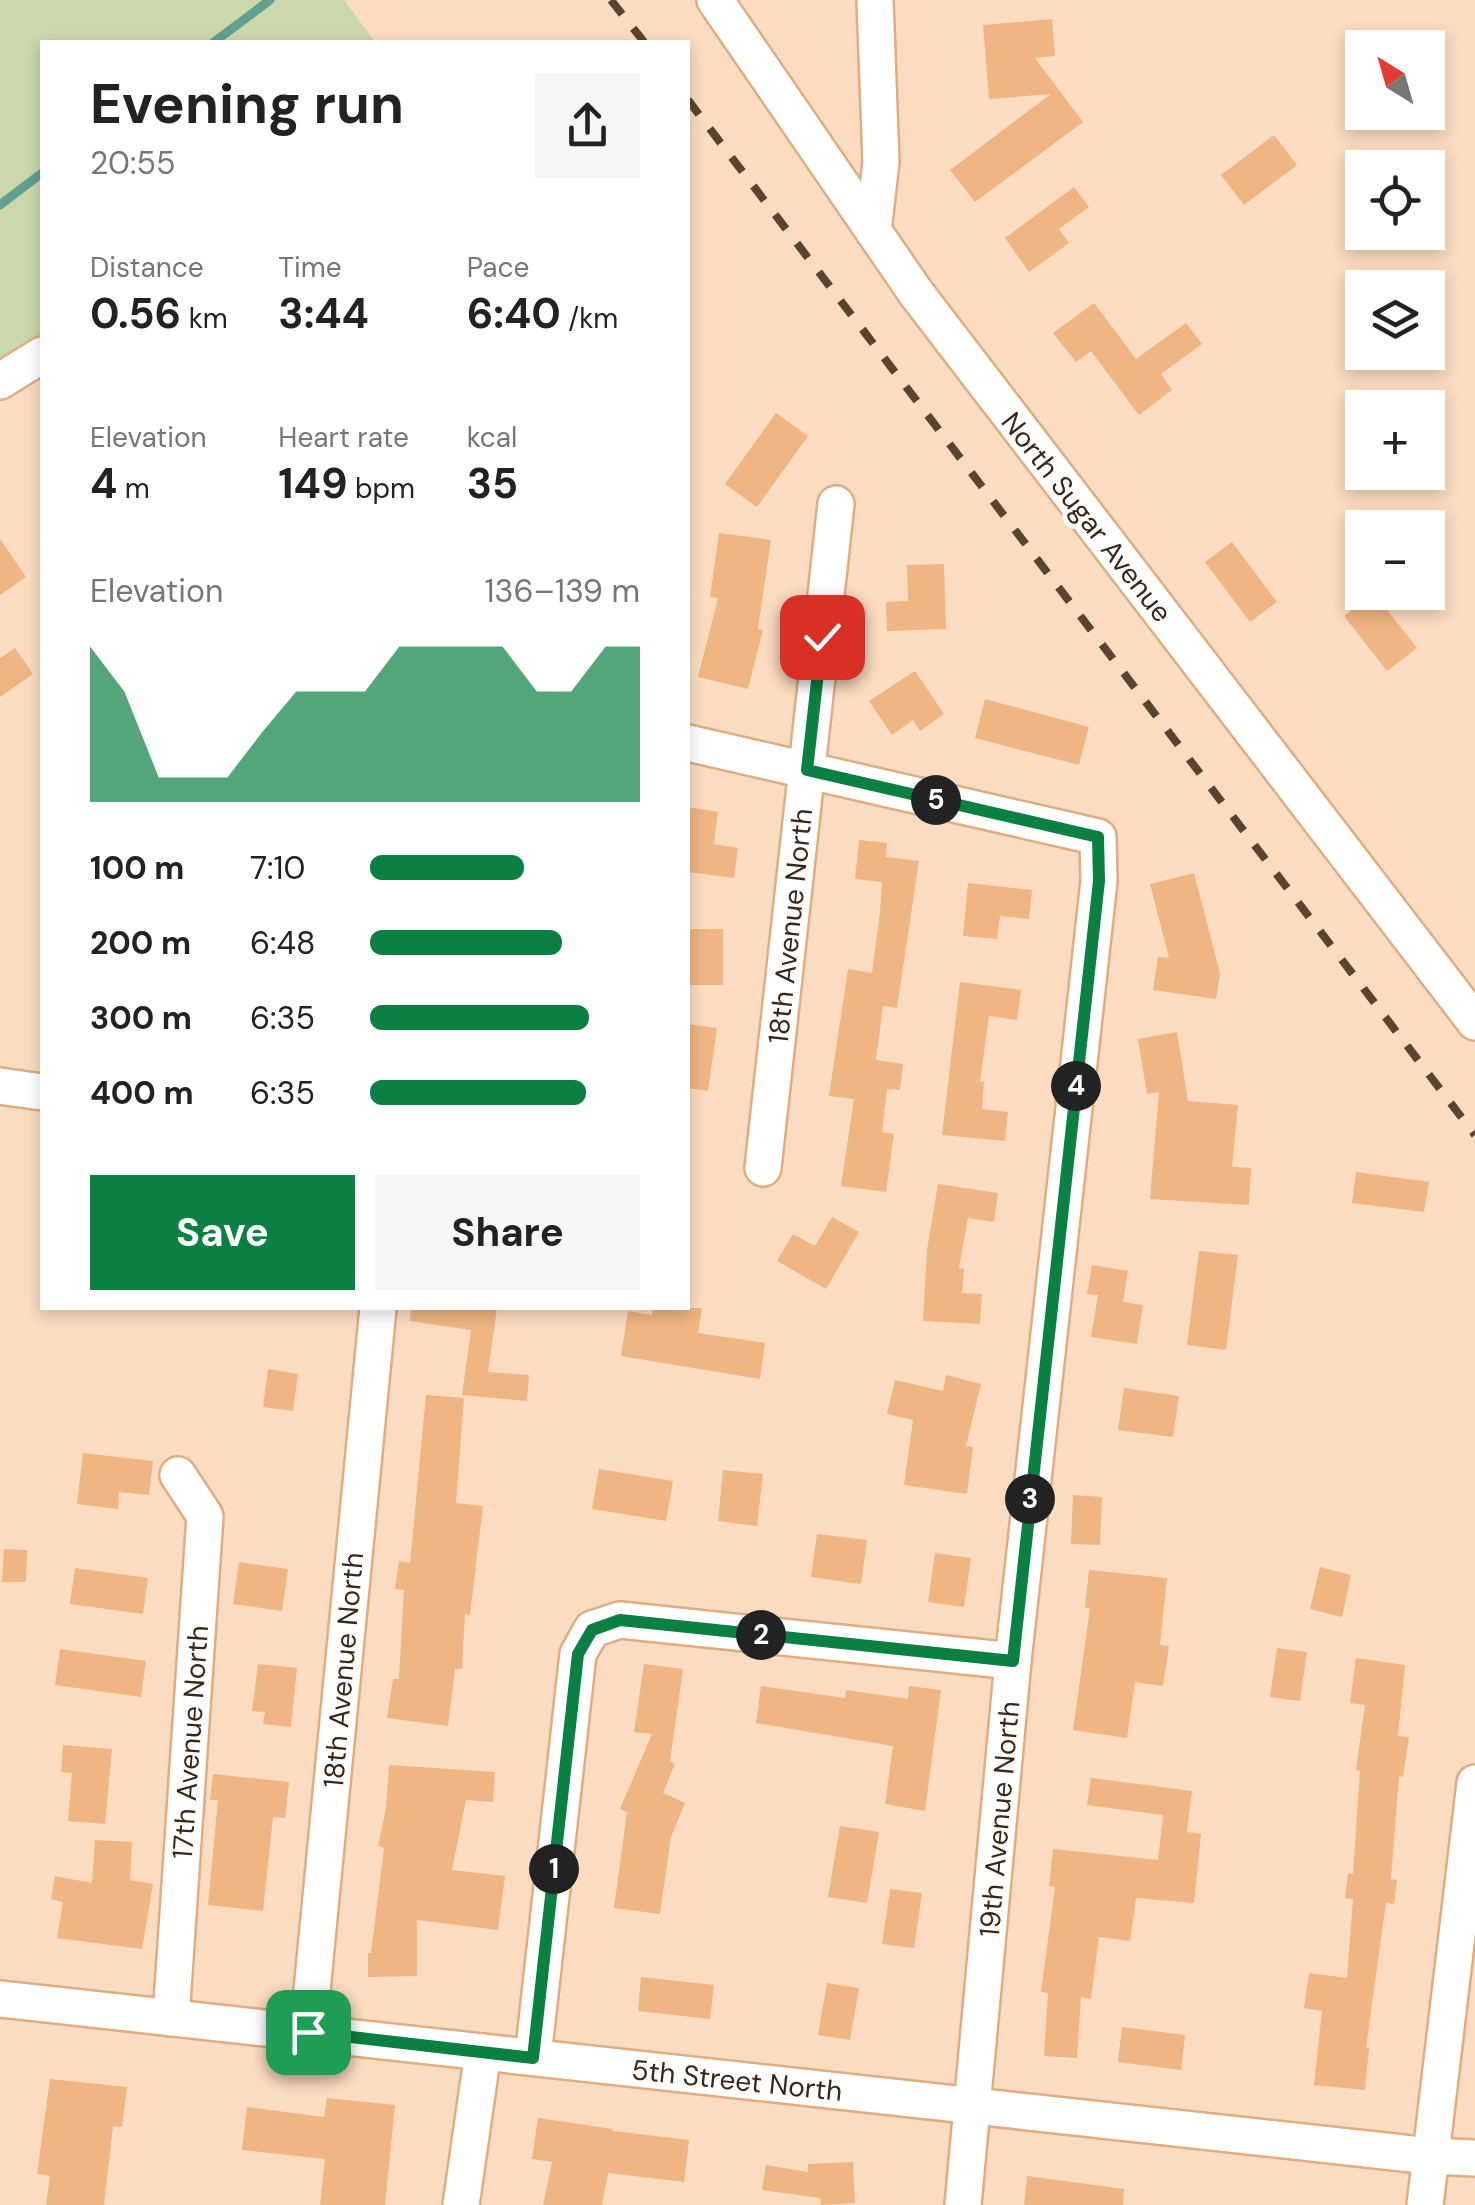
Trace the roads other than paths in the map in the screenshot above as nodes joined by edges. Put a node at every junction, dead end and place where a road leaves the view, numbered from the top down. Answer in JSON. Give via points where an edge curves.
{"nodes":[{"id":1,"x":715,"y":0,"type":"edge"},
{"id":2,"x":875,"y":0,"type":"edge"},
{"id":3,"x":874,"y":230,"type":"junction"},
{"id":4,"x":40,"y":357,"type":"edge"},
{"id":5,"x":0,"y":381,"type":"edge"},
{"id":6,"x":836,"y":504,"type":"dead end"},
{"id":7,"x":690,"y":742,"type":"edge"},
{"id":8,"x":807,"y":770,"type":"junction"},
{"id":9,"x":1472,"y":1013,"type":"edge"},
{"id":10,"x":0,"y":1086,"type":"edge"},
{"id":11,"x":40,"y":1092,"type":"edge"},
{"id":12,"x":764,"y":1168,"type":"dead end"},
{"id":13,"x":378,"y":1310,"type":"edge"},
{"id":14,"x":178,"y":1475,"type":"dead end"},
{"id":15,"x":1013,"y":1661,"type":"junction"},
{"id":16,"x":1475,"y":1784,"type":"edge"},
{"id":17,"x":0,"y":1998,"type":"edge"},
{"id":18,"x":171,"y":2018,"type":"junction"},
{"id":19,"x":308,"y":2032,"type":"junction"},
{"id":20,"x":483,"y":2052,"type":"junction"},
{"id":21,"x":533,"y":2058,"type":"junction"},
{"id":22,"x":974,"y":2106,"type":"junction"},
{"id":23,"x":1430,"y":2156,"type":"junction"},
{"id":24,"x":1475,"y":2158,"type":"edge"},
{"id":25,"x":461,"y":2205,"type":"edge"},
{"id":26,"x":963,"y":2205,"type":"edge"},
{"id":27,"x":1425,"y":2205,"type":"edge"}],
"edges":[{"from":1,"to":3,"type":"street","name":"North Sugar Avenue"},
{"from":2,"to":3,"type":"street","via":[[881,162]]},
{"from":3,"to":9,"type":"street","name":"North Sugar Avenue","via":[[991,394]]},
{"from":4,"to":5,"type":"street"},
{"from":6,"to":8,"type":"street","name":"18th Avenue North"},
{"from":7,"to":8,"type":"street"},
{"from":8,"to":12,"type":"street","name":"18th Avenue North"},
{"from":8,"to":15,"type":"street","name":"19th Avenue North","via":[[1098,837],[1099,881]]},
{"from":10,"to":11,"type":"street"},
{"from":13,"to":19,"type":"street","name":"18th Avenue North"},
{"from":14,"to":18,"type":"street","name":"17th Avenue North","via":[[205,1516]]},
{"from":15,"to":21,"type":"street","via":[[620,1620],[592,1630],[578,1654]]},
{"from":15,"to":22,"type":"street","name":"19th Avenue North"},
{"from":16,"to":23,"type":"street"},
{"from":17,"to":18,"type":"street","name":"5th Street North"},
{"from":18,"to":19,"type":"street","name":"5th Street North"},
{"from":19,"to":20,"type":"street","name":"5th Street North"},
{"from":20,"to":21,"type":"street","name":"5th Street North"},
{"from":20,"to":25,"type":"street"},
{"from":21,"to":22,"type":"street","name":"5th Street North"},
{"from":22,"to":23,"type":"street","name":"5th Street North"},
{"from":22,"to":26,"type":"street","name":"19th Avenue North"},
{"from":23,"to":24,"type":"street","name":"5th Street North"},
{"from":23,"to":27,"type":"street"}]}
